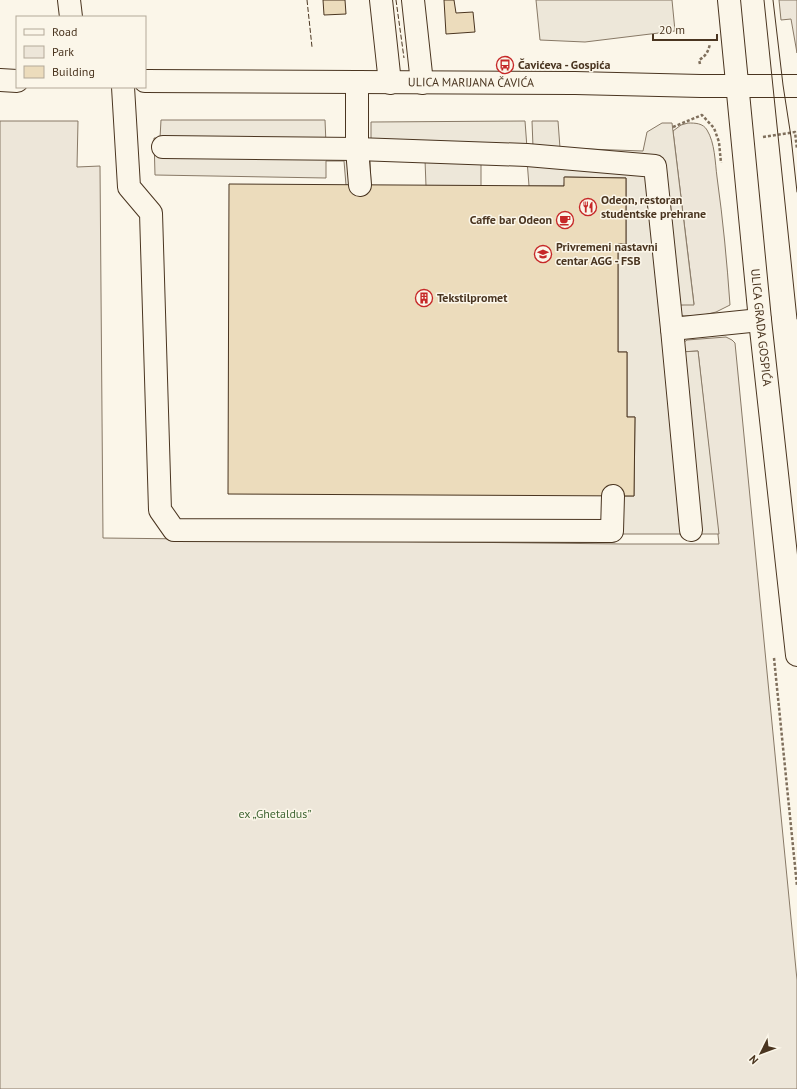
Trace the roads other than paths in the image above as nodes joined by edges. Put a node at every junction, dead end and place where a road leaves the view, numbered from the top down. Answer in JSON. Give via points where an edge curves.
{"nodes":[{"id":1,"x":69,"y":0,"type":"edge"},
{"id":2,"x":381,"y":0,"type":"edge"},
{"id":3,"x":413,"y":0,"type":"edge"},
{"id":4,"x":729,"y":0,"type":"edge"},
{"id":5,"x":71,"y":16,"type":"edge"},
{"id":6,"x":0,"y":80,"type":"edge"},
{"id":7,"x":16,"y":81,"type":"edge"},
{"id":8,"x":146,"y":81,"type":"edge"},
{"id":9,"x":357,"y":83,"type":"junction"},
{"id":10,"x":390,"y":83,"type":"junction"},
{"id":11,"x":422,"y":83,"type":"junction"},
{"id":12,"x":738,"y":86,"type":"junction"},
{"id":13,"x":797,"y":86,"type":"edge"},
{"id":14,"x":123,"y":88,"type":"edge"},
{"id":15,"x":163,"y":147,"type":"dead end"},
{"id":16,"x":358,"y":149,"type":"junction"},
{"id":17,"x":360,"y":185,"type":"dead end"},
{"id":18,"x":760,"y":320,"type":"junction"},
{"id":19,"x":672,"y":329,"type":"junction"},
{"id":20,"x":613,"y":496,"type":"dead end"},
{"id":21,"x":691,"y":530,"type":"dead end"},
{"id":22,"x":797,"y":655,"type":"edge"}],
"edges":[{"from":1,"to":5,"type":"street"},
{"from":2,"to":10,"type":"street"},
{"from":3,"to":11,"type":"street"},
{"from":4,"to":12,"type":"street","name":"ULICA GRADA GOSPIĆA"},
{"from":6,"to":7,"type":"street"},
{"from":8,"to":9,"type":"street","name":"ULICA MARIJANA ČAVIĆA"},
{"from":9,"to":10,"type":"street","name":"ULICA MARIJANA ČAVIĆA"},
{"from":9,"to":16,"type":"street"},
{"from":10,"to":11,"type":"street","name":"ULICA MARIJANA ČAVIĆA"},
{"from":11,"to":12,"type":"street","name":"ULICA MARIJANA ČAVIĆA"},
{"from":12,"to":13,"type":"street","name":"ULICA MARIJANA ČAVIĆA"},
{"from":12,"to":18,"type":"street","name":"ULICA GRADA GOSPIĆA"},
{"from":14,"to":20,"type":"street","via":[[129,187],[151,214],[160,510],[174,530],[612,531]]},
{"from":15,"to":16,"type":"street"},
{"from":16,"to":17,"type":"street"},
{"from":16,"to":19,"type":"street","via":[[527,154],[655,166]]},
{"from":18,"to":19,"type":"street"},
{"from":18,"to":22,"type":"street","name":"ULICA GRADA GOSPIĆA"},
{"from":19,"to":21,"type":"street"}]}
